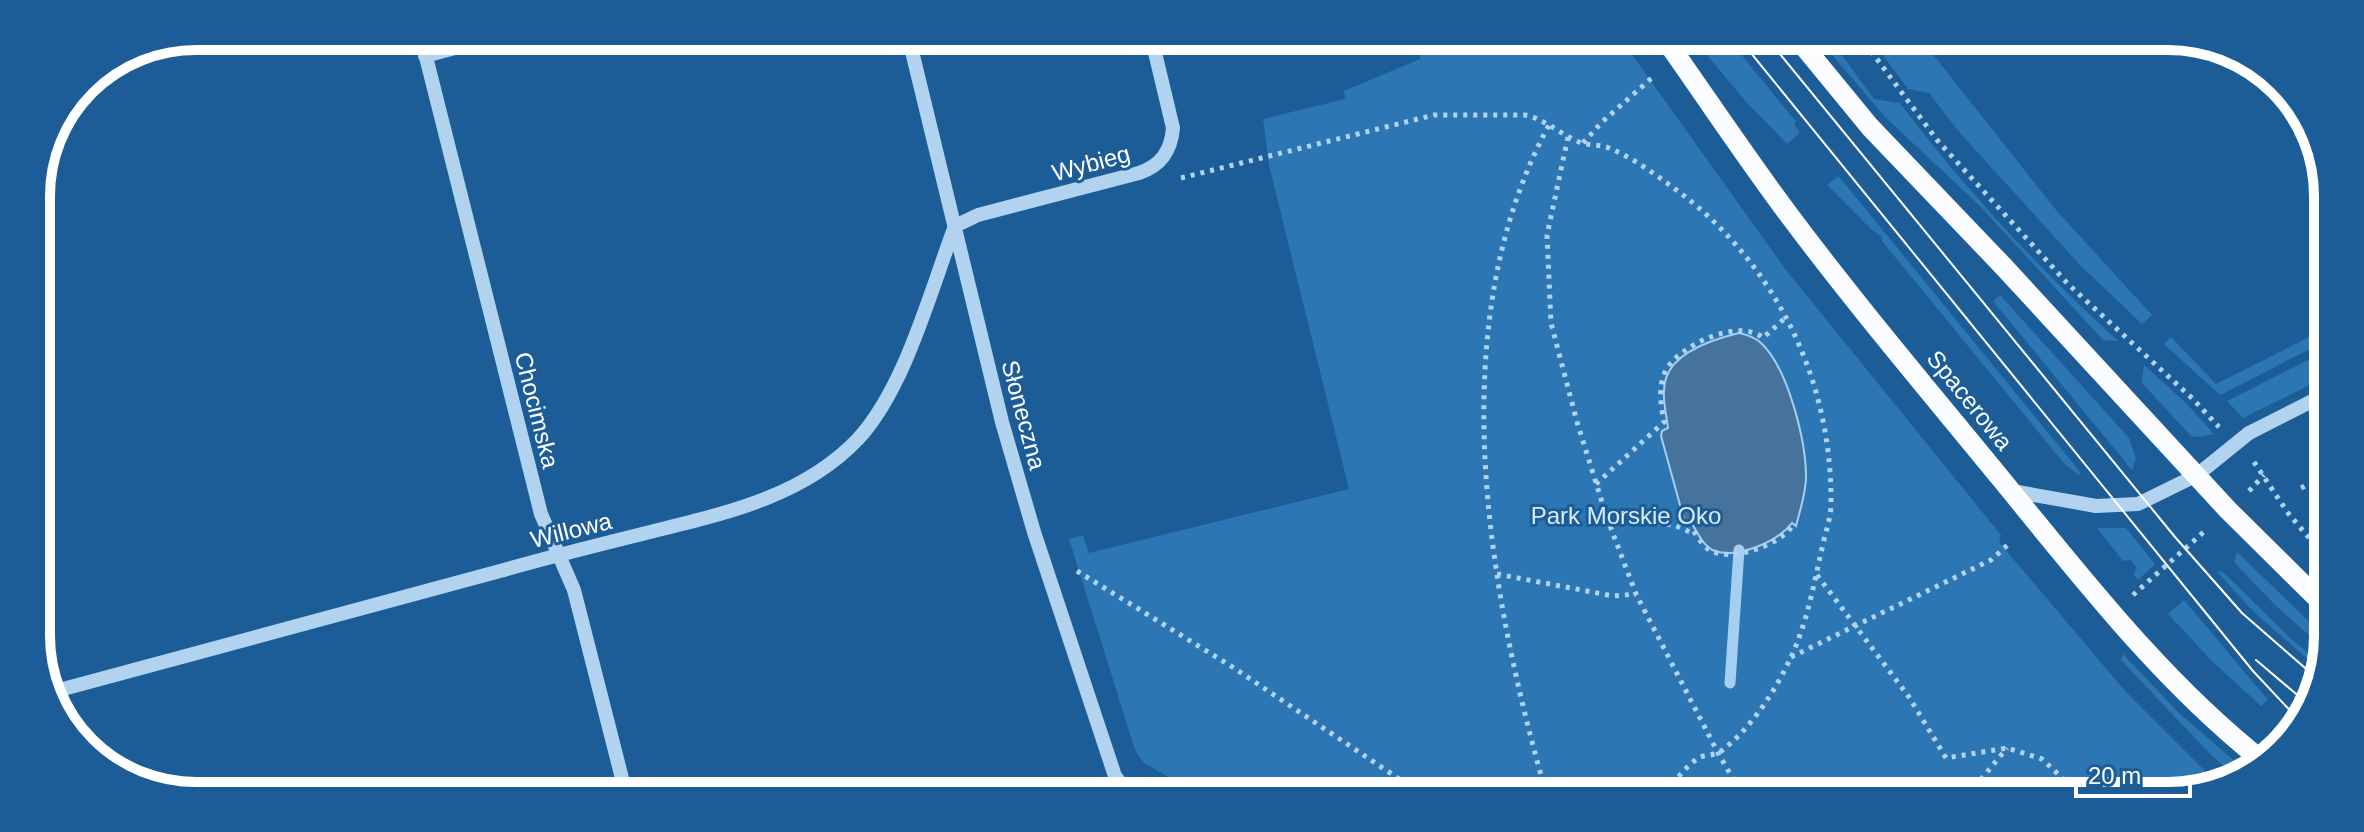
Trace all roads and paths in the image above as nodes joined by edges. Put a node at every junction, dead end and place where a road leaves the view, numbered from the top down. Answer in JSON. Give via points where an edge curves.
{"nodes":[{"id":1,"x":424,"y":50,"type":"edge"},
{"id":2,"x":447,"y":50,"type":"edge"},
{"id":3,"x":912,"y":50,"type":"edge"},
{"id":4,"x":1154,"y":50,"type":"edge"},
{"id":5,"x":1673,"y":50,"type":"edge"},
{"id":6,"x":1807,"y":50,"type":"edge"},
{"id":7,"x":1870,"y":50,"type":"edge"},
{"id":8,"x":425,"y":56,"type":"junction"},
{"id":9,"x":1656,"y":74,"type":"dead end"},
{"id":10,"x":1549,"y":125,"type":"junction"},
{"id":11,"x":1568,"y":137,"type":"junction"},
{"id":12,"x":1582,"y":144,"type":"junction"},
{"id":13,"x":1174,"y":180,"type":"dead end"},
{"id":14,"x":955,"y":226,"type":"junction"},
{"id":15,"x":1786,"y":317,"type":"junction"},
{"id":16,"x":2314,"y":400,"type":"edge"},
{"id":17,"x":2222,"y":430,"type":"dead end"},
{"id":18,"x":2247,"y":456,"type":"dead end"},
{"id":19,"x":2197,"y":475,"type":"junction"},
{"id":20,"x":2264,"y":475,"type":"junction"},
{"id":21,"x":2314,"y":482,"type":"edge"},
{"id":22,"x":1596,"y":484,"type":"junction"},
{"id":23,"x":2301,"y":488,"type":"dead end"},
{"id":24,"x":2012,"y":491,"type":"junction"},
{"id":25,"x":2242,"y":497,"type":"dead end"},
{"id":26,"x":1607,"y":518,"type":"junction"},
{"id":27,"x":2215,"y":522,"type":"dead end"},
{"id":28,"x":1792,"y":526,"type":"dead end"},
{"id":29,"x":2011,"y":542,"type":"dead end"},
{"id":30,"x":2314,"y":544,"type":"edge"},
{"id":31,"x":559,"y":555,"type":"junction"},
{"id":32,"x":1077,"y":571,"type":"dead end"},
{"id":33,"x":1497,"y":574,"type":"junction"},
{"id":34,"x":1817,"y":574,"type":"junction"},
{"id":35,"x":2140,"y":589,"type":"dead end"},
{"id":36,"x":1636,"y":594,"type":"junction"},
{"id":37,"x":2314,"y":595,"type":"edge"},
{"id":38,"x":1856,"y":626,"type":"junction"},
{"id":39,"x":1790,"y":658,"type":"junction"},
{"id":40,"x":61,"y":690,"type":"edge"},
{"id":41,"x":2007,"y":748,"type":"junction"},
{"id":42,"x":1718,"y":753,"type":"junction"},
{"id":43,"x":2254,"y":753,"type":"edge"},
{"id":44,"x":623,"y":782,"type":"edge"},
{"id":45,"x":1120,"y":782,"type":"edge"},
{"id":46,"x":1404,"y":782,"type":"edge"},
{"id":47,"x":1543,"y":782,"type":"edge"},
{"id":48,"x":1675,"y":782,"type":"edge"},
{"id":49,"x":1735,"y":782,"type":"edge"},
{"id":50,"x":1979,"y":782,"type":"edge"},
{"id":51,"x":2066,"y":782,"type":"edge"}],
"edges":[{"from":1,"to":8,"type":"street","name":"Chocimska"},
{"from":2,"to":8,"type":"street"},
{"from":3,"to":14,"type":"street","name":"Słoneczna"},
{"from":4,"to":14,"type":"street","name":"Wybieg","via":[[1173,128],[1160,162],[1139,173],[978,215]]},
{"from":5,"to":24,"type":"main road","name":"Spacerowa","via":[[1790,217]]},
{"from":6,"to":19,"type":"main road","via":[[1870,127]]},
{"from":7,"to":17,"type":"path","via":[[1937,140],[2057,272]]},
{"from":8,"to":31,"type":"street","name":"Chocimska","via":[[541,514]]},
{"from":9,"to":12,"type":"path"},
{"from":10,"to":11,"type":"path"},
{"from":10,"to":13,"type":"path","via":[[1525,115],[1434,115]]},
{"from":10,"to":33,"type":"path","via":[[1521,188],[1492,305],[1485,424]]},
{"from":11,"to":12,"type":"path"},
{"from":11,"to":22,"type":"path","via":[[1547,235],[1551,323]]},
{"from":12,"to":15,"type":"path","via":[[1607,147],[1635,162],[1702,209],[1739,245]]},
{"from":14,"to":31,"type":"street","name":"Willowa","via":[[890,394],[858,439],[832,463],[772,497],[725,513]]},
{"from":14,"to":45,"type":"street","name":"Słoneczna","via":[[1034,532]]},
{"from":15,"to":22,"type":"path","via":[[1763,338],[1741,330],[1698,344],[1674,359],[1663,379],[1664,422]]},
{"from":15,"to":34,"type":"path","via":[[1812,376],[1829,458],[1830,525]]},
{"from":16,"to":19,"type":"street","via":[[2241,437]]},
{"from":18,"to":20,"type":"path"},
{"from":19,"to":24,"type":"street","via":[[2155,498],[2126,506]]},
{"from":19,"to":37,"type":"main road"},
{"from":20,"to":25,"type":"path"},
{"from":20,"to":30,"type":"path"},
{"from":21,"to":23,"type":"path"},
{"from":22,"to":26,"type":"path"},
{"from":24,"to":43,"type":"main road","name":"Spacerowa","via":[[2166,674]]},
{"from":26,"to":28,"type":"path","via":[[1693,530],[1708,549],[1721,553],[1763,547]]},
{"from":26,"to":36,"type":"path"},
{"from":27,"to":35,"type":"path"},
{"from":29,"to":38,"type":"path","via":[[1991,560]]},
{"from":31,"to":40,"type":"street","name":"Willowa"},
{"from":31,"to":44,"type":"street","name":"Chocimska","via":[[574,590]]},
{"from":32,"to":46,"type":"path"},
{"from":33,"to":36,"type":"path","via":[[1613,596]]},
{"from":33,"to":47,"type":"path","via":[[1511,663]]},
{"from":34,"to":38,"type":"path"},
{"from":34,"to":39,"type":"path"},
{"from":36,"to":42,"type":"path"},
{"from":38,"to":39,"type":"path"},
{"from":38,"to":41,"type":"path","via":[[1946,758]]},
{"from":39,"to":42,"type":"path","via":[[1755,717]]},
{"from":41,"to":50,"type":"path"},
{"from":41,"to":51,"type":"path","via":[[2042,759]]},
{"from":42,"to":48,"type":"path","via":[[1698,758]]},
{"from":42,"to":49,"type":"path"}]}
